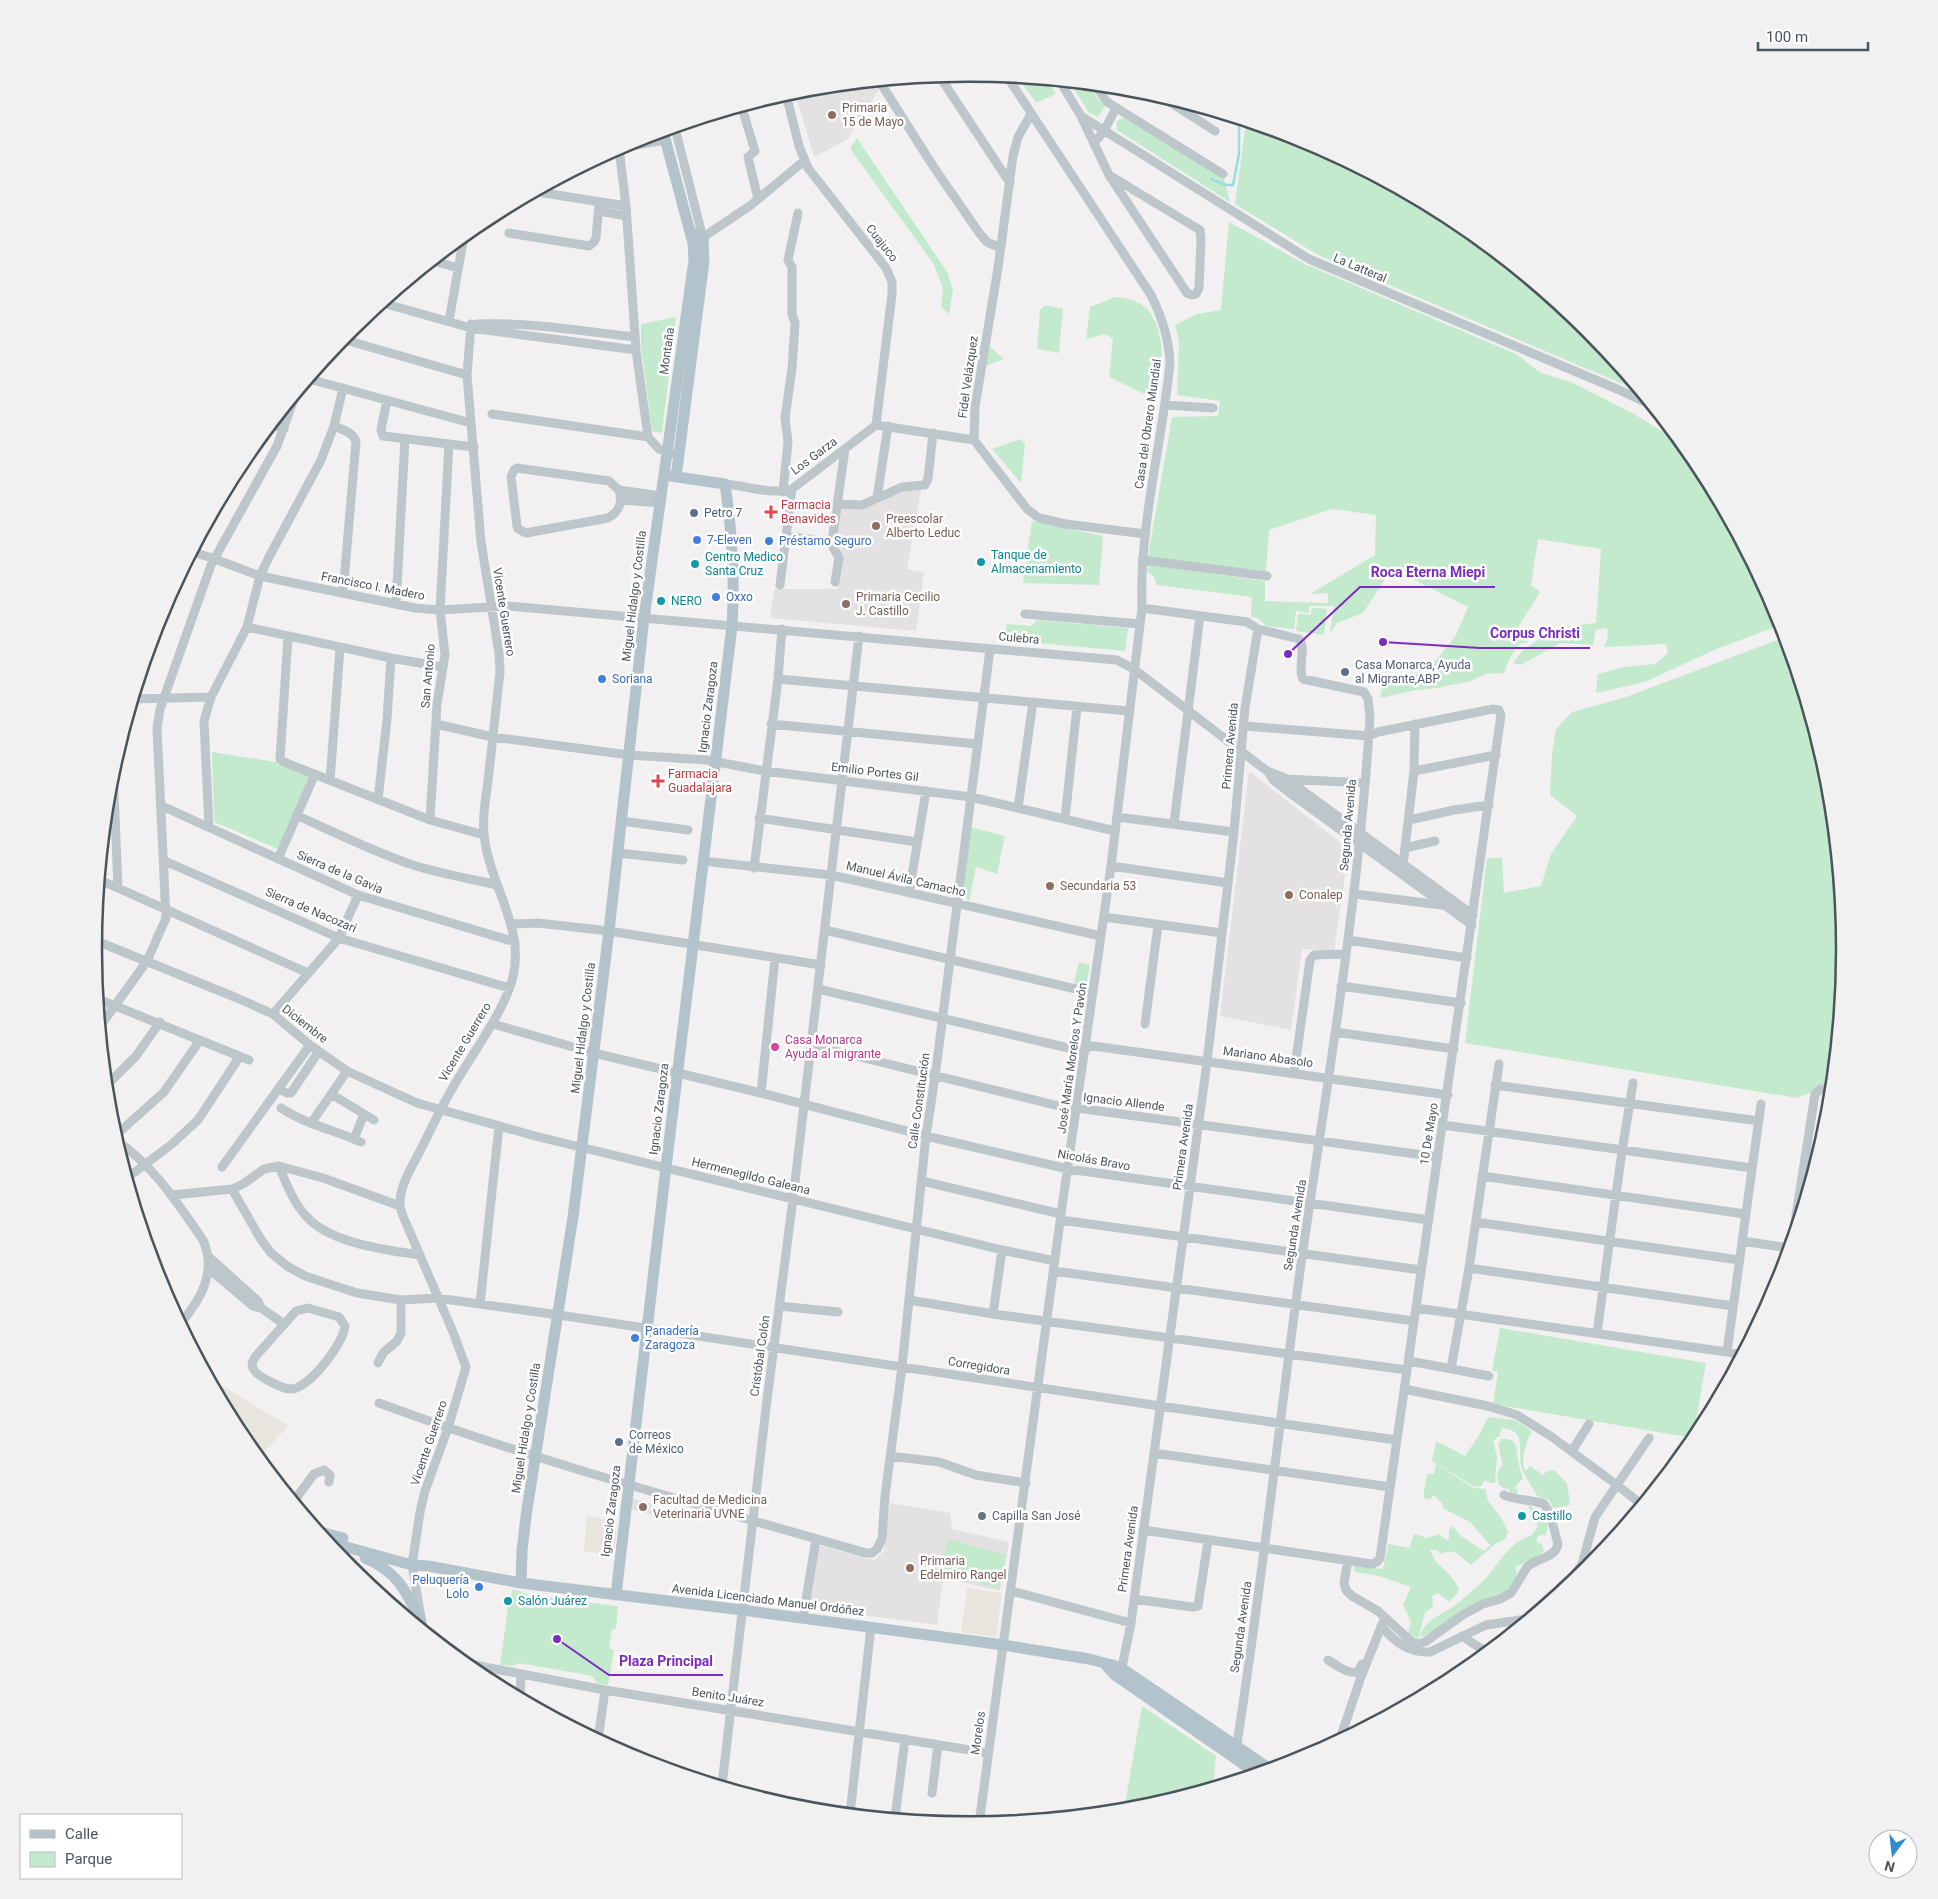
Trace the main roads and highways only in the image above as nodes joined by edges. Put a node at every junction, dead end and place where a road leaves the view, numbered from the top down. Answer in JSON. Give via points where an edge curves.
{"nodes":[{"id":1,"x":665,"y":138,"type":"edge"},
{"id":2,"x":695,"y":237,"type":"junction"},
{"id":3,"x":672,"y":417,"type":"junction"},
{"id":4,"x":685,"y":419,"type":"junction"},
{"id":5,"x":664,"y":475,"type":"junction"},
{"id":6,"x":676,"y":477,"type":"junction"},
{"id":7,"x":330,"y":1535,"type":"edge"},
{"id":8,"x":339,"y":1545,"type":"edge"},
{"id":9,"x":342,"y":1548,"type":"edge"},
{"id":10,"x":413,"y":1562,"type":"junction"},
{"id":11,"x":521,"y":1583,"type":"junction"},
{"id":12,"x":616,"y":1595,"type":"junction"},
{"id":13,"x":419,"y":1619,"type":"edge"},
{"id":14,"x":1118,"y":1671,"type":"junction"},
{"id":15,"x":1263,"y":1764,"type":"edge"},
{"id":16,"x":1250,"y":1769,"type":"edge"}],
"edges":[{"from":1,"to":2,"type":"main road","name":"Montaña"},
{"from":2,"to":3,"type":"main road","name":"Montaña"},
{"from":2,"to":4,"type":"main road","name":"Montaña","via":[[703,269]]},
{"from":3,"to":4,"type":"main road"},
{"from":3,"to":5,"type":"main road","name":"Montaña"},
{"from":4,"to":6,"type":"main road","name":"Montaña"},
{"from":5,"to":6,"type":"main road"},
{"from":5,"to":11,"type":"main road","name":"Miguel Hidalgo y Costilla","via":[[644,618],[582,1147],[535,1456],[522,1551]]},
{"from":6,"to":12,"type":"main road","name":"Ignacio Zaragoza","via":[[725,484],[734,582],[732,626]]},
{"from":7,"to":10,"type":"main road","name":"Avenida Licenciado Manuel Ordóñez"},
{"from":8,"to":10,"type":"main road","name":"Avenida Licenciado Manuel Ordóñez"},
{"from":9,"to":13,"type":"main road","via":[[392,1574],[405,1590]]},
{"from":10,"to":11,"type":"main road","name":"Avenida Licenciado Manuel Ordóñez"},
{"from":11,"to":12,"type":"main road","name":"Avenida Licenciado Manuel Ordóñez"},
{"from":12,"to":14,"type":"main road","name":"Avenida Licenciado Manuel Ordóñez","via":[[1003,1645],[1069,1655]]},
{"from":14,"to":15,"type":"main road","name":"Avenida Licenciado Manuel Ordóñez"},
{"from":14,"to":16,"type":"main road","name":"Avenida Licenciado Manuel Ordóñez"}]}
